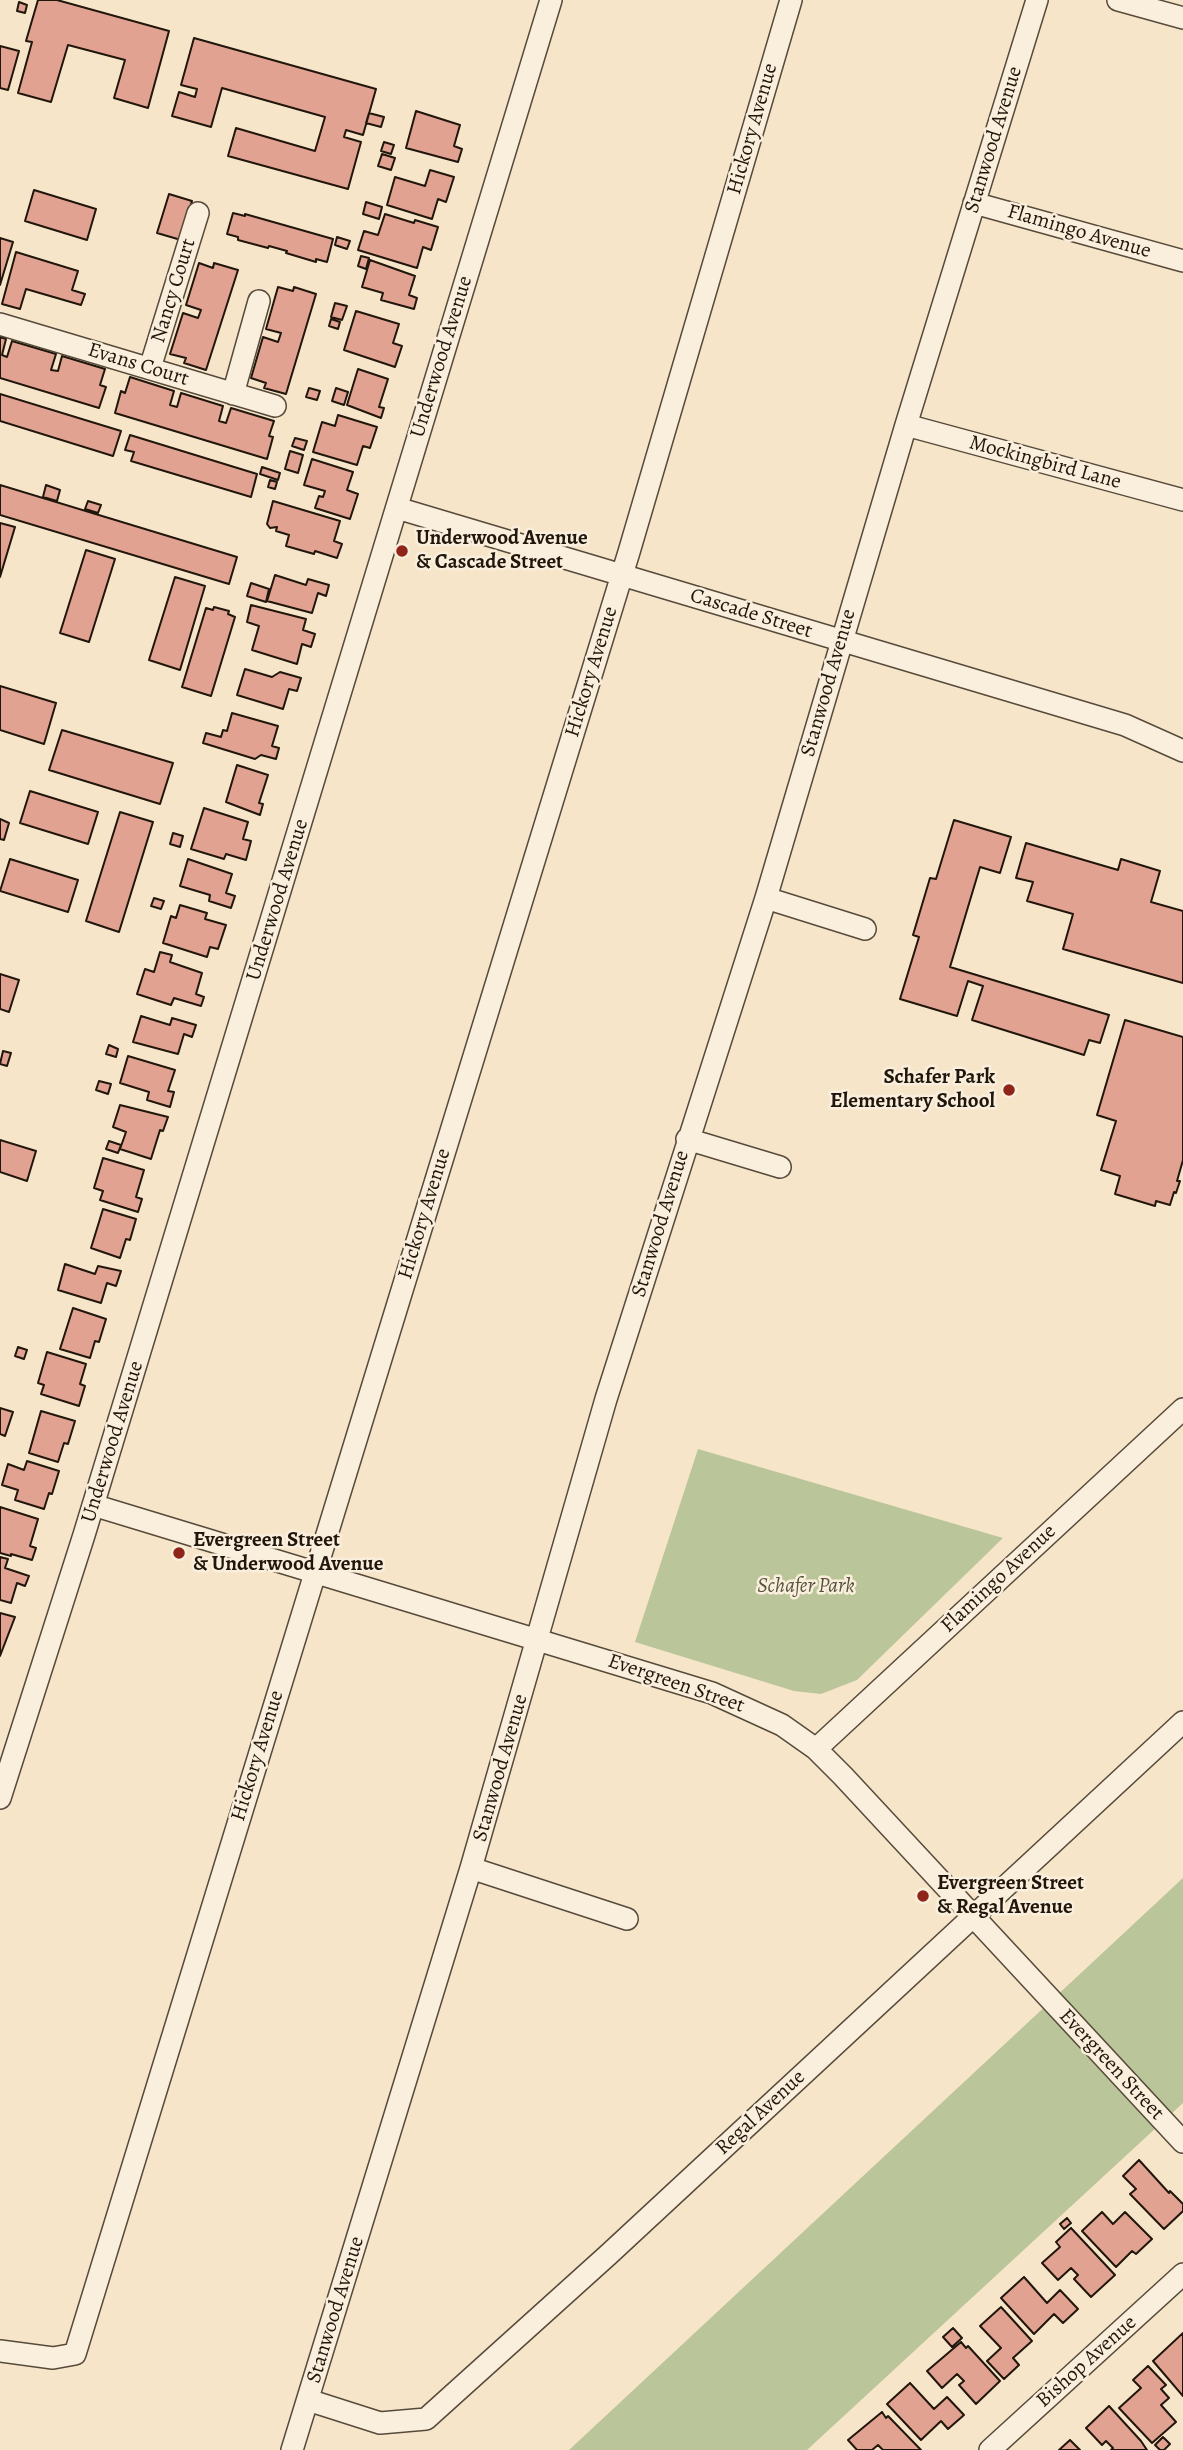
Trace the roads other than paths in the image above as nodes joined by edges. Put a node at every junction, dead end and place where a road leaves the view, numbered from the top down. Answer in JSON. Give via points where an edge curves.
{"nodes":[{"id":1,"x":551,"y":0,"type":"edge"},
{"id":2,"x":791,"y":0,"type":"edge"},
{"id":3,"x":1037,"y":0,"type":"edge"},
{"id":4,"x":1118,"y":0,"type":"edge"},
{"id":5,"x":1183,"y":18,"type":"edge"},
{"id":6,"x":974,"y":203,"type":"junction"},
{"id":7,"x":198,"y":213,"type":"dead end"},
{"id":8,"x":1183,"y":261,"type":"edge"},
{"id":9,"x":259,"y":300,"type":"dead end"},
{"id":10,"x":0,"y":324,"type":"edge"},
{"id":11,"x":149,"y":368,"type":"junction"},
{"id":12,"x":233,"y":394,"type":"junction"},
{"id":13,"x":275,"y":406,"type":"dead end"},
{"id":14,"x":906,"y":425,"type":"junction"},
{"id":15,"x":1183,"y":500,"type":"edge"},
{"id":16,"x":397,"y":508,"type":"junction"},
{"id":17,"x":622,"y":574,"type":"junction"},
{"id":18,"x":841,"y":641,"type":"junction"},
{"id":19,"x":1183,"y":751,"type":"edge"},
{"id":20,"x":766,"y":898,"type":"junction"},
{"id":21,"x":865,"y":929,"type":"dead end"},
{"id":22,"x":687,"y":1139,"type":"junction"},
{"id":23,"x":780,"y":1167,"type":"dead end"},
{"id":24,"x":1183,"y":1409,"type":"edge"},
{"id":25,"x":93,"y":1505,"type":"junction"},
{"id":26,"x":315,"y":1571,"type":"junction"},
{"id":27,"x":538,"y":1639,"type":"junction"},
{"id":28,"x":1183,"y":1722,"type":"edge"},
{"id":29,"x":816,"y":1749,"type":"junction"},
{"id":30,"x":0,"y":1798,"type":"edge"},
{"id":31,"x":471,"y":1868,"type":"junction"},
{"id":32,"x":973,"y":1916,"type":"junction"},
{"id":33,"x":628,"y":1919,"type":"dead end"},
{"id":34,"x":1183,"y":2142,"type":"edge"},
{"id":35,"x":1183,"y":2274,"type":"edge"},
{"id":36,"x":0,"y":2351,"type":"edge"},
{"id":37,"x":308,"y":2400,"type":"junction"},
{"id":38,"x":292,"y":2450,"type":"edge"},
{"id":39,"x":990,"y":2450,"type":"edge"}],
"edges":[{"from":1,"to":16,"type":"street","name":"Underwood Avenue"},
{"from":2,"to":17,"type":"street","name":"Hickory Avenue"},
{"from":3,"to":6,"type":"street","name":"Stanwood Avenue"},
{"from":4,"to":5,"type":"street"},
{"from":6,"to":8,"type":"street","name":"Flamingo Avenue"},
{"from":6,"to":14,"type":"street","name":"Stanwood Avenue"},
{"from":7,"to":11,"type":"street","name":"Nancy Court"},
{"from":9,"to":12,"type":"street"},
{"from":10,"to":11,"type":"street","name":"Evans Court"},
{"from":11,"to":12,"type":"street","name":"Evans Court"},
{"from":12,"to":13,"type":"street","name":"Evans Court"},
{"from":14,"to":15,"type":"street","name":"Mockingbird Lane"},
{"from":14,"to":18,"type":"street","name":"Stanwood Avenue"},
{"from":16,"to":17,"type":"street","name":"Cascade Street"},
{"from":16,"to":25,"type":"street","name":"Underwood Avenue"},
{"from":17,"to":18,"type":"street","name":"Cascade Street"},
{"from":17,"to":26,"type":"street","name":"Hickory Avenue"},
{"from":18,"to":19,"type":"street","name":"Cascade Street","via":[[1125,724]]},
{"from":18,"to":20,"type":"street","name":"Stanwood Avenue"},
{"from":20,"to":21,"type":"street"},
{"from":20,"to":22,"type":"street","name":"Stanwood Avenue"},
{"from":22,"to":23,"type":"street"},
{"from":22,"to":27,"type":"street","name":"Stanwood Avenue"},
{"from":24,"to":29,"type":"street","name":"Flamingo Avenue"},
{"from":25,"to":26,"type":"street","name":"Evergreen Street"},
{"from":25,"to":30,"type":"street","name":"Underwood Avenue"},
{"from":26,"to":27,"type":"street","name":"Evergreen Street"},
{"from":26,"to":36,"type":"street","name":"Hickory Avenue","via":[[75,2354],[53,2358]]},
{"from":27,"to":29,"type":"street","name":"Evergreen Street","via":[[728,1698],[777,1722]]},
{"from":27,"to":31,"type":"street","name":"Stanwood Avenue"},
{"from":28,"to":32,"type":"street","name":"Regal Avenue"},
{"from":29,"to":32,"type":"street","name":"Evergreen Street"},
{"from":31,"to":33,"type":"street"},
{"from":31,"to":37,"type":"street","name":"Stanwood Avenue"},
{"from":32,"to":34,"type":"street","name":"Evergreen Street"},
{"from":32,"to":37,"type":"street","name":"Regal Avenue","via":[[426,2419],[380,2423]]},
{"from":35,"to":39,"type":"street","name":"Bishop Avenue"},
{"from":37,"to":38,"type":"street","name":"Stanwood Avenue"}]}
